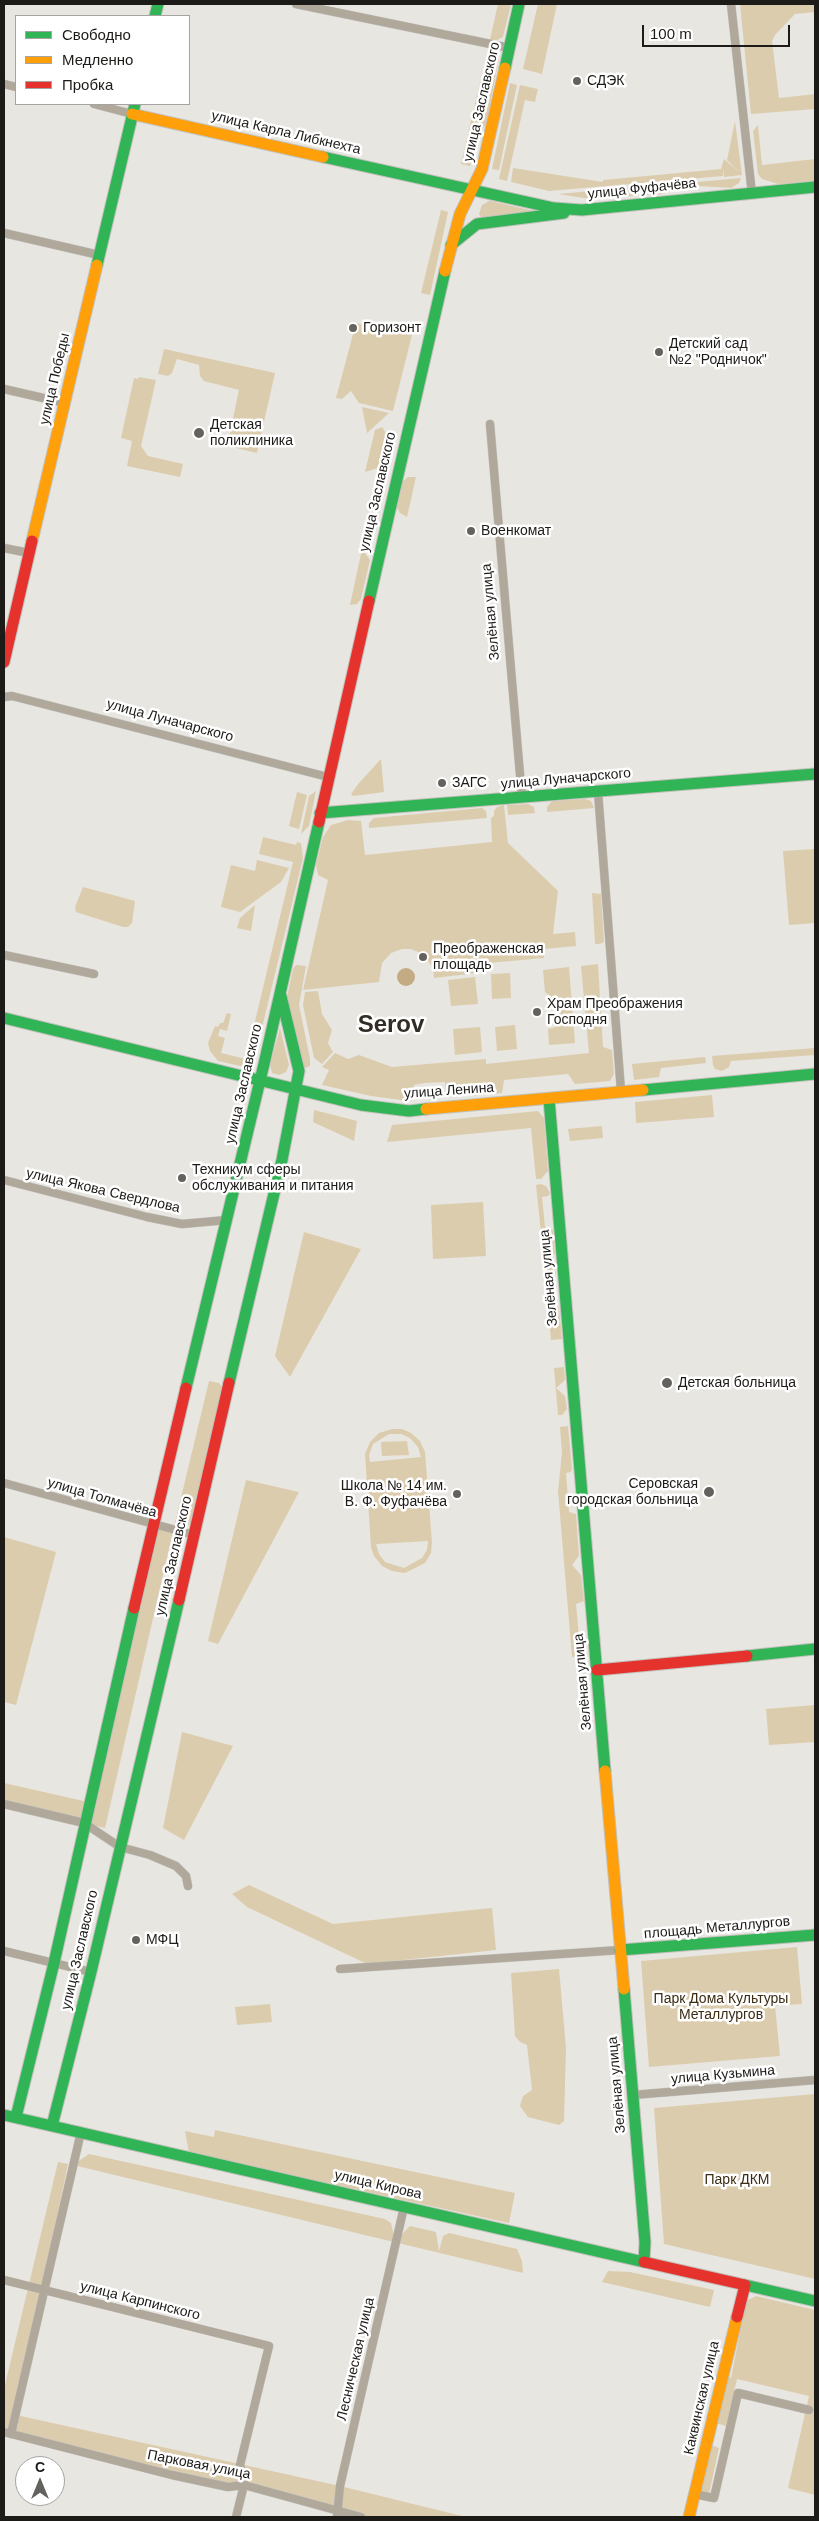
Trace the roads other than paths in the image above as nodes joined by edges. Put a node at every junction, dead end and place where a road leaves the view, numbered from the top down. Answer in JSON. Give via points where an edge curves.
{"nodes":[{"id":1,"x":296,"y":4,"type":"edge"},
{"id":2,"x":519,"y":4,"type":"edge"},
{"id":3,"x":732,"y":4,"type":"edge"},
{"id":4,"x":510,"y":48,"type":"junction"},
{"id":5,"x":102,"y":105,"type":"edge"},
{"id":6,"x":133,"y":109,"type":"edge"},
{"id":7,"x":815,"y":187,"type":"edge"},
{"id":8,"x":472,"y":191,"type":"junction"},
{"id":9,"x":752,"y":194,"type":"junction"},
{"id":10,"x":582,"y":210,"type":"junction"},
{"id":11,"x":4,"y":233,"type":"edge"},
{"id":12,"x":450,"y":245,"type":"junction"},
{"id":13,"x":99,"y":255,"type":"junction"},
{"id":14,"x":4,"y":389,"type":"edge"},
{"id":15,"x":65,"y":403,"type":"junction"},
{"id":16,"x":490,"y":424,"type":"dead end"},
{"id":17,"x":4,"y":548,"type":"edge"},
{"id":18,"x":29,"y":553,"type":"junction"},
{"id":19,"x":4,"y":662,"type":"edge"},
{"id":20,"x":4,"y":697,"type":"edge"},
{"id":21,"x":815,"y":774,"type":"edge"},
{"id":22,"x":328,"y":777,"type":"junction"},
{"id":23,"x":598,"y":792,"type":"junction"},
{"id":24,"x":522,"y":798,"type":"junction"},
{"id":25,"x":320,"y":813,"type":"junction"},
{"id":26,"x":4,"y":955,"type":"edge"},
{"id":27,"x":94,"y":974,"type":"dead end"},
{"id":28,"x":280,"y":992,"type":"junction"},
{"id":29,"x":4,"y":1018,"type":"edge"},
{"id":30,"x":815,"y":1074,"type":"edge"},
{"id":31,"x":260,"y":1080,"type":"junction"},
{"id":32,"x":296,"y":1090,"type":"junction"},
{"id":33,"x":621,"y":1092,"type":"junction"},
{"id":34,"x":549,"y":1098,"type":"junction"},
{"id":35,"x":4,"y":1180,"type":"edge"},
{"id":36,"x":227,"y":1220,"type":"junction"},
{"id":37,"x":4,"y":1483,"type":"edge"},
{"id":38,"x":153,"y":1526,"type":"junction"},
{"id":39,"x":194,"y":1535,"type":"junction"},
{"id":40,"x":815,"y":1649,"type":"edge"},
{"id":41,"x":597,"y":1670,"type":"junction"},
{"id":42,"x":4,"y":1804,"type":"edge"},
{"id":43,"x":84,"y":1823,"type":"junction"},
{"id":44,"x":120,"y":1847,"type":"junction"},
{"id":45,"x":188,"y":1886,"type":"dead end"},
{"id":46,"x":815,"y":1935,"type":"edge"},
{"id":47,"x":620,"y":1950,"type":"junction"},
{"id":48,"x":4,"y":1951,"type":"edge"},
{"id":49,"x":54,"y":1963,"type":"junction"},
{"id":50,"x":340,"y":1969,"type":"dead end"},
{"id":51,"x":91,"y":1972,"type":"junction"},
{"id":52,"x":815,"y":2080,"type":"edge"},
{"id":53,"x":633,"y":2095,"type":"junction"},
{"id":54,"x":4,"y":2114,"type":"edge"},
{"id":55,"x":16,"y":2117,"type":"junction"},
{"id":56,"x":52,"y":2126,"type":"junction"},
{"id":57,"x":81,"y":2132,"type":"junction"},
{"id":58,"x":404,"y":2207,"type":"junction"},
{"id":59,"x":644,"y":2262,"type":"junction"},
{"id":60,"x":4,"y":2280,"type":"edge"},
{"id":61,"x":745,"y":2285,"type":"junction"},
{"id":62,"x":46,"y":2290,"type":"junction"},
{"id":63,"x":815,"y":2301,"type":"edge"},
{"id":64,"x":809,"y":2410,"type":"dead end"},
{"id":65,"x":7,"y":2433,"type":"edge"},
{"id":66,"x":244,"y":2485,"type":"junction"},
{"id":67,"x":694,"y":2494,"type":"junction"},
{"id":68,"x":338,"y":2515,"type":"edge"},
{"id":69,"x":236,"y":2517,"type":"edge"},
{"id":70,"x":361,"y":2517,"type":"edge"},
{"id":71,"x":689,"y":2517,"type":"edge"}],
"edges":[{"from":1,"to":4,"type":"street"},
{"from":2,"to":4,"type":"street","name":"улица Заславского"},
{"from":3,"to":9,"type":"street"},
{"from":4,"to":8,"type":"street","name":"улица Заславского","via":[[482,169]]},
{"from":5,"to":6,"type":"street","name":"улица Карла Либкнехта"},
{"from":6,"to":8,"type":"street","name":"улица Карла Либкнехта"},
{"from":6,"to":13,"type":"street","name":"улица Победы"},
{"from":7,"to":9,"type":"street","name":"улица Фуфачёва"},
{"from":8,"to":10,"type":"street","name":"улица Фуфачёва","via":[[554,208]]},
{"from":8,"to":12,"type":"street","name":"улица Заславского"},
{"from":9,"to":10,"type":"street","name":"улица Фуфачёва"},
{"from":10,"to":12,"type":"street","via":[[477,224]]},
{"from":11,"to":13,"type":"street"},
{"from":12,"to":22,"type":"street","name":"улица Заславского"},
{"from":13,"to":15,"type":"street","name":"улица Победы"},
{"from":14,"to":15,"type":"street"},
{"from":15,"to":18,"type":"street","name":"улица Победы"},
{"from":16,"to":24,"type":"street","name":"Зелёная улица"},
{"from":17,"to":18,"type":"street"},
{"from":18,"to":19,"type":"street","name":"улица Победы"},
{"from":20,"to":22,"type":"street","name":"улица Луначарского","via":[[12,696]]},
{"from":21,"to":23,"type":"street","name":"улица Луначарского"},
{"from":22,"to":25,"type":"street","name":"улица Заславского"},
{"from":23,"to":24,"type":"street","name":"улица Луначарского"},
{"from":23,"to":33,"type":"street"},
{"from":24,"to":25,"type":"street","name":"улица Луначарского"},
{"from":25,"to":28,"type":"street","name":"улица Заславского"},
{"from":26,"to":27,"type":"street"},
{"from":28,"to":31,"type":"street","name":"улица Заславского"},
{"from":28,"to":32,"type":"street","name":"улица Заславского","via":[[299,1071]]},
{"from":29,"to":31,"type":"street","name":"улица Ленина"},
{"from":30,"to":33,"type":"street","name":"улица Ленина"},
{"from":31,"to":32,"type":"street","name":"улица Ленина"},
{"from":31,"to":36,"type":"street","name":"улица Заславского"},
{"from":32,"to":34,"type":"street","name":"улица Ленина","via":[[361,1105],[409,1111]]},
{"from":32,"to":39,"type":"street","name":"улица Заславского"},
{"from":33,"to":34,"type":"street","name":"улица Ленина"},
{"from":34,"to":41,"type":"street","name":"Зелёная улица"},
{"from":35,"to":36,"type":"street","name":"улица Якова Свердлова","via":[[182,1224]]},
{"from":36,"to":38,"type":"street","name":"улица Заславского"},
{"from":37,"to":38,"type":"street","name":"улица Толмачёва"},
{"from":38,"to":39,"type":"street","name":"улица Толмачёва"},
{"from":38,"to":43,"type":"street","name":"улица Заславского"},
{"from":39,"to":44,"type":"street","name":"улица Заславского"},
{"from":40,"to":41,"type":"street"},
{"from":41,"to":47,"type":"street","name":"Зелёная улица"},
{"from":42,"to":43,"type":"street"},
{"from":43,"to":44,"type":"street"},
{"from":43,"to":49,"type":"street","name":"улица Заславского"},
{"from":44,"to":45,"type":"street","via":[[176,1866],[186,1876]]},
{"from":44,"to":51,"type":"street","name":"улица Заславского"},
{"from":46,"to":47,"type":"street","name":"площадь Металлургов"},
{"from":47,"to":50,"type":"street"},
{"from":47,"to":53,"type":"street","name":"Зелёная улица"},
{"from":48,"to":49,"type":"street"},
{"from":49,"to":51,"type":"street"},
{"from":49,"to":55,"type":"street","name":"улица Заславского"},
{"from":51,"to":56,"type":"street","name":"улица Заславского"},
{"from":52,"to":53,"type":"street","name":"улица Кузьмина"},
{"from":53,"to":59,"type":"street","name":"Зелёная улица"},
{"from":54,"to":55,"type":"street","name":"улица Кирова"},
{"from":55,"to":56,"type":"street","name":"улица Кирова"},
{"from":56,"to":57,"type":"street","name":"улица Кирова"},
{"from":57,"to":58,"type":"street","name":"улица Кирова"},
{"from":57,"to":62,"type":"street"},
{"from":58,"to":59,"type":"street","name":"улица Кирова"},
{"from":58,"to":68,"type":"street","name":"Лесническая улица","via":[[340,2486]]},
{"from":59,"to":61,"type":"street","name":"улица Кирова"},
{"from":60,"to":62,"type":"street","name":"улица Карпинского"},
{"from":61,"to":63,"type":"street","name":"улица Кирова"},
{"from":61,"to":67,"type":"street","name":"Каквинская улица"},
{"from":62,"to":65,"type":"street"},
{"from":62,"to":66,"type":"street","name":"улица Карпинского","via":[[269,2346],[240,2465]]},
{"from":64,"to":67,"type":"street","via":[[738,2393],[714,2498]]},
{"from":65,"to":66,"type":"street","name":"Парковая улица","via":[[172,2475],[228,2487]]},
{"from":66,"to":68,"type":"street","name":"Парковая улица"},
{"from":66,"to":69,"type":"street"},
{"from":67,"to":71,"type":"street","name":"Каквинская улица"},
{"from":68,"to":70,"type":"street","name":"Парковая улица"}]}
